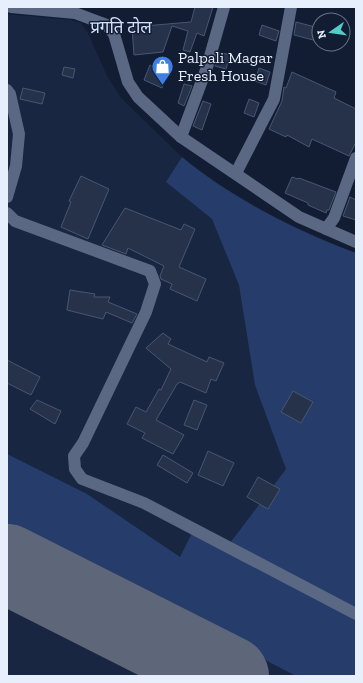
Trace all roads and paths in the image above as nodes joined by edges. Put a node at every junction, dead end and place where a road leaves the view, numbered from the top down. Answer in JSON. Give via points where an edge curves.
{"nodes":[{"id":1,"x":11,"y":7,"type":"edge"},
{"id":2,"x":224,"y":7,"type":"edge"},
{"id":3,"x":291,"y":7,"type":"edge"},
{"id":4,"x":7,"y":90,"type":"edge"},
{"id":5,"x":181,"y":137,"type":"junction"},
{"id":6,"x":356,"y":158,"type":"edge"},
{"id":7,"x":236,"y":174,"type":"junction"},
{"id":8,"x":7,"y":197,"type":"edge"},
{"id":9,"x":7,"y":213,"type":"edge"},
{"id":10,"x":326,"y":229,"type":"junction"},
{"id":11,"x":356,"y":242,"type":"edge"},
{"id":12,"x":356,"y":614,"type":"edge"}],
"edges":[{"from":1,"to":5,"type":"street","via":[[75,13],[107,25],[114,34],[128,82],[138,97]]},
{"from":2,"to":5,"type":"street","via":[[207,67]]},
{"from":3,"to":7,"type":"street","via":[[274,99]]},
{"from":4,"to":8,"type":"street","via":[[19,134],[16,166]]},
{"from":5,"to":7,"type":"street"},
{"from":6,"to":10,"type":"street","via":[[334,218]]},
{"from":7,"to":10,"type":"street","via":[[299,217]]},
{"from":9,"to":12,"type":"street","via":[[15,221],[150,271],[154,278],[155,284],[146,312],[83,443],[74,456],[74,469],[82,479],[144,503]]},
{"from":10,"to":11,"type":"street"}]}
